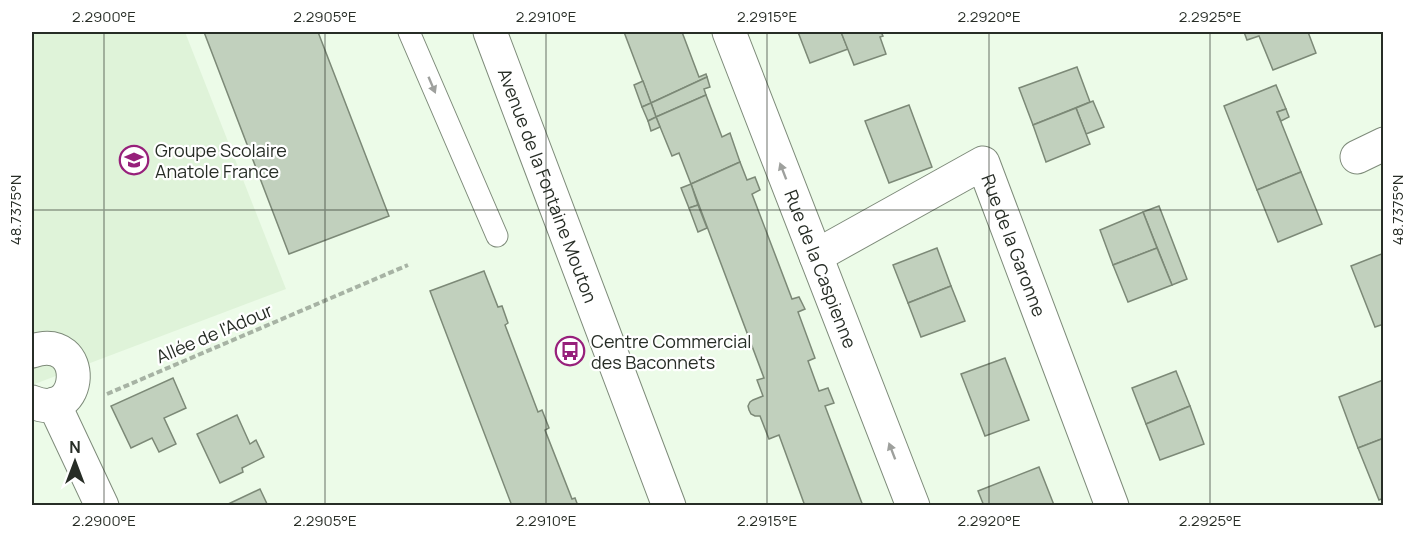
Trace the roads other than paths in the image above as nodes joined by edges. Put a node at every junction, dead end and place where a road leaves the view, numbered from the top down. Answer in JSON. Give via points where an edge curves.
{"nodes":[{"id":1,"x":409,"y":32,"type":"edge"},
{"id":2,"x":490,"y":32,"type":"edge"},
{"id":3,"x":729,"y":32,"type":"edge"},
{"id":4,"x":497,"y":236,"type":"dead end"},
{"id":5,"x":816,"y":256,"type":"junction"},
{"id":6,"x":32,"y":351,"type":"edge"},
{"id":7,"x":48,"y":407,"type":"edge"},
{"id":8,"x":102,"y":506,"type":"edge"},
{"id":9,"x":669,"y":506,"type":"edge"},
{"id":10,"x":913,"y":506,"type":"edge"},
{"id":11,"x":1112,"y":506,"type":"edge"}],
"edges":[{"from":1,"to":4,"type":"lane","one_way":true},
{"from":2,"to":9,"type":"street","name":"Avenue de la Fontaine Mouton"},
{"from":5,"to":3,"type":"street","name":"Rue de la Caspienne","one_way":true},
{"from":10,"to":5,"type":"street","name":"Rue de la Caspienne","one_way":true},
{"from":5,"to":11,"type":"street","name":"Rue de la Garonne","via":[[983,163]]},
{"from":6,"to":7,"type":"street","via":[[51,348],[72,366],[73,385],[69,394]]},
{"from":7,"to":8,"type":"street"}]}
